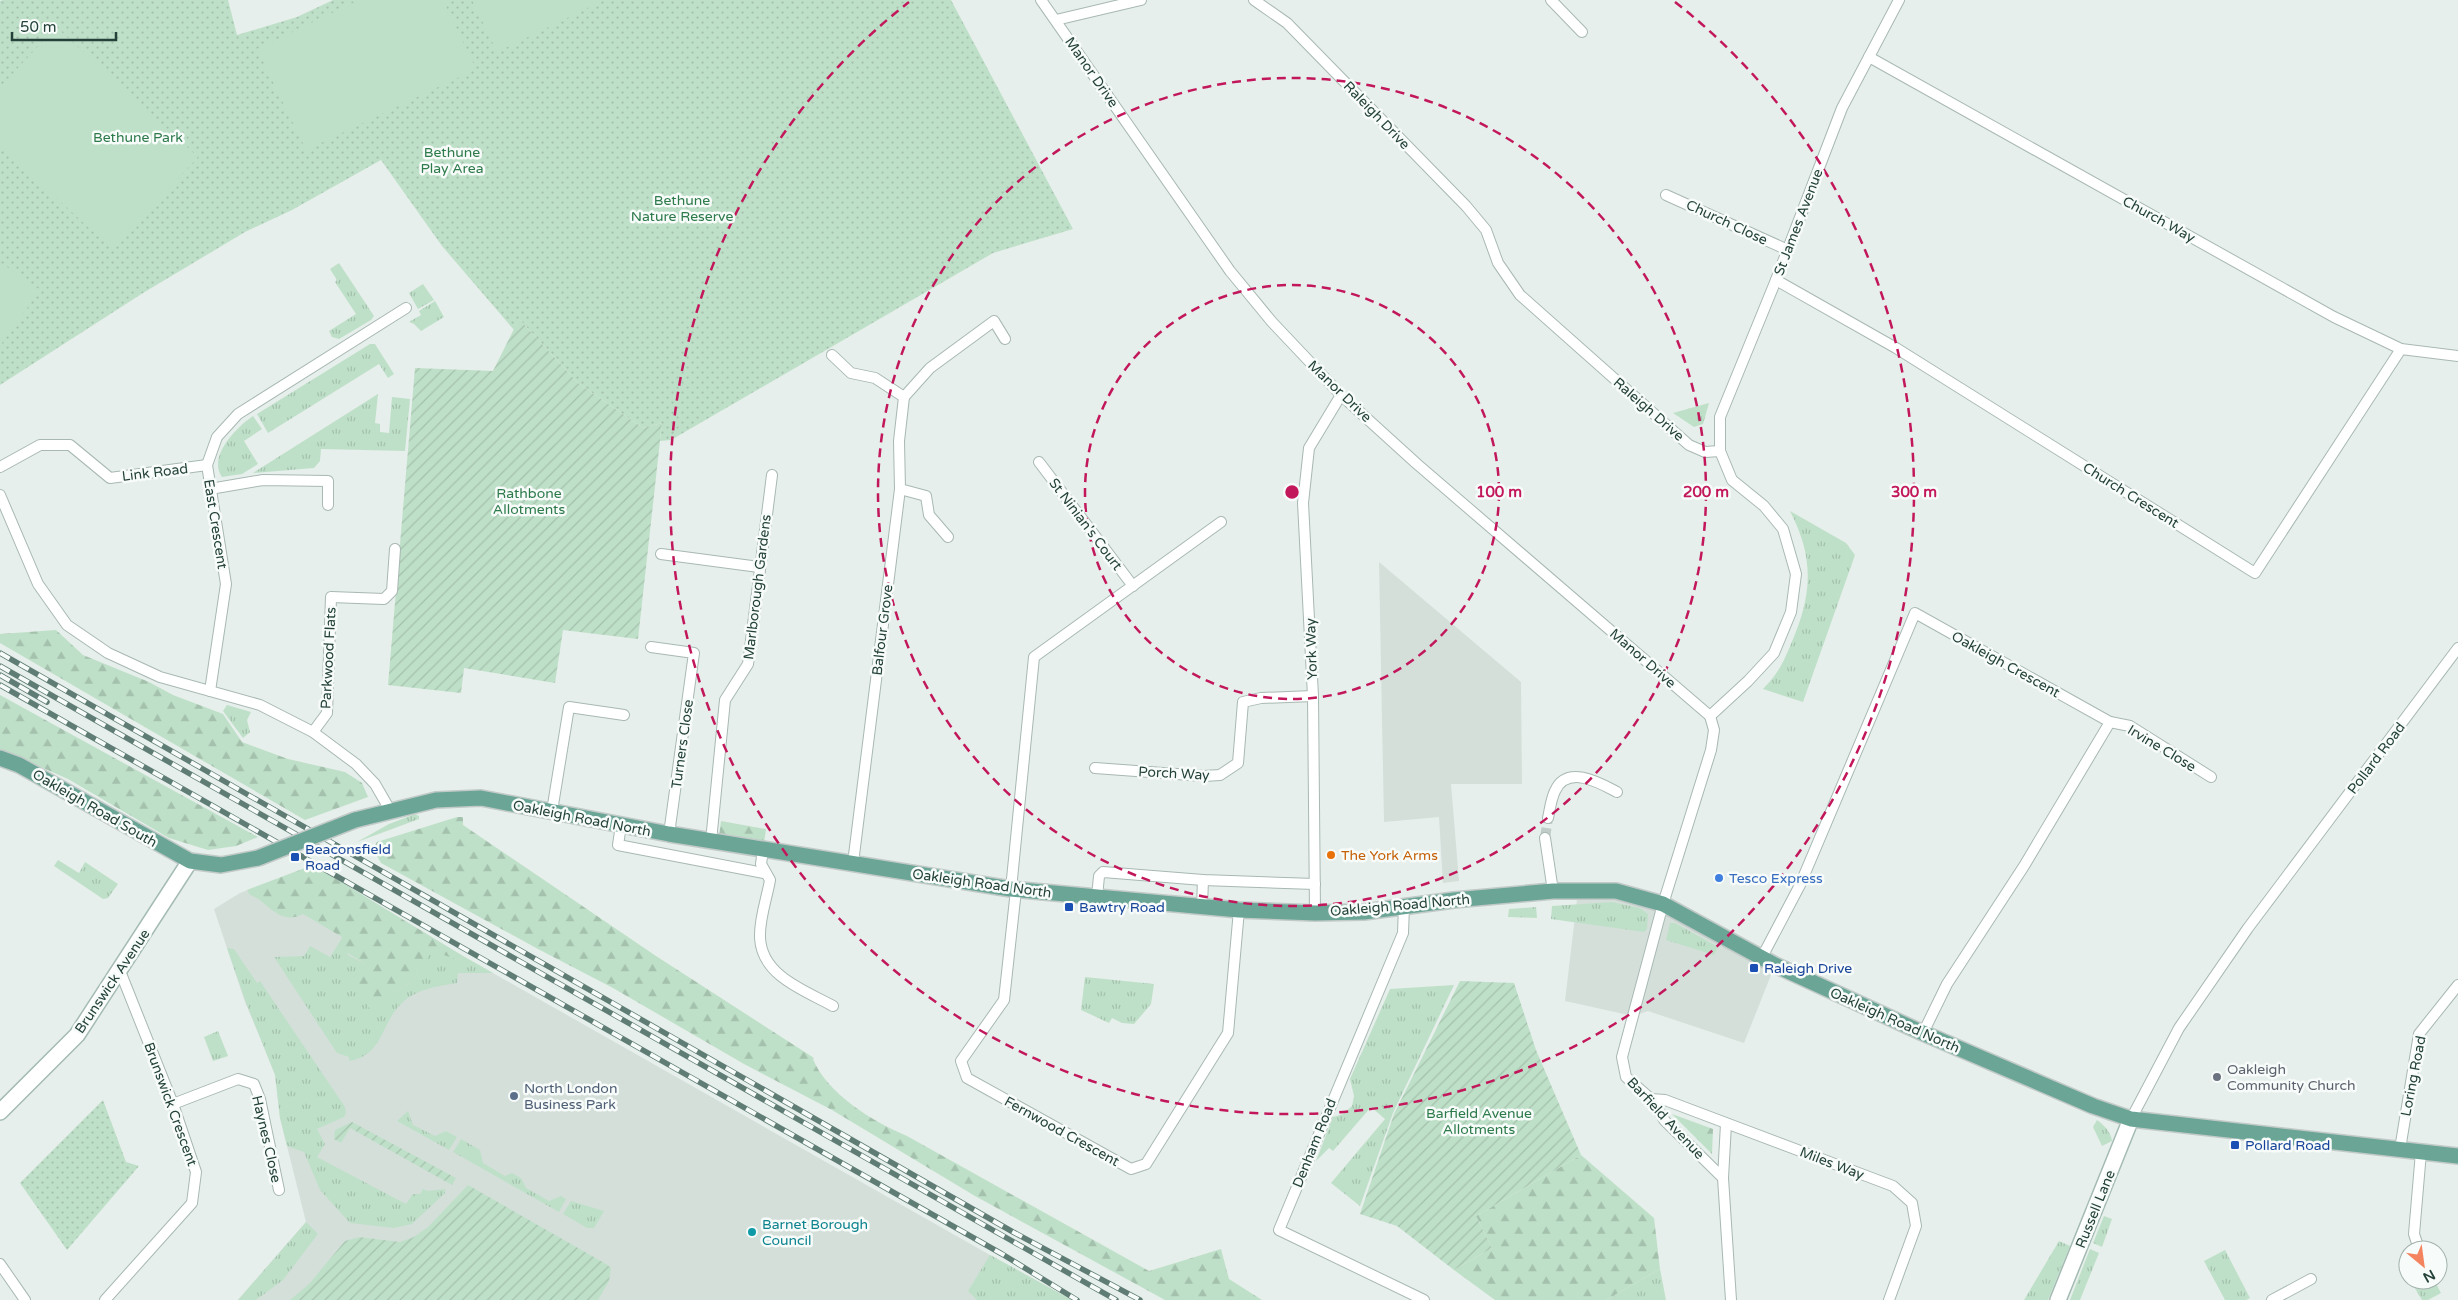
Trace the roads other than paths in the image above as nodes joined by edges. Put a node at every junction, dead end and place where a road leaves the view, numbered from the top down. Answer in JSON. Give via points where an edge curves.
{"nodes":[{"id":1,"x":1041,"y":0,"type":"edge"},
{"id":2,"x":1141,"y":0,"type":"edge"},
{"id":3,"x":1254,"y":0,"type":"edge"},
{"id":4,"x":1551,"y":0,"type":"edge"},
{"id":5,"x":1899,"y":0,"type":"edge"},
{"id":6,"x":1056,"y":20,"type":"junction"},
{"id":7,"x":1582,"y":32,"type":"dead end"},
{"id":8,"x":1869,"y":57,"type":"junction"},
{"id":9,"x":1666,"y":195,"type":"dead end"},
{"id":10,"x":1788,"y":250,"type":"junction"},
{"id":11,"x":1776,"y":280,"type":"junction"},
{"id":12,"x":406,"y":308,"type":"dead end"},
{"id":13,"x":1005,"y":339,"type":"dead end"},
{"id":14,"x":2402,"y":349,"type":"junction"},
{"id":15,"x":832,"y":355,"type":"dead end"},
{"id":16,"x":2458,"y":356,"type":"edge"},
{"id":17,"x":1341,"y":395,"type":"junction"},
{"id":18,"x":904,"y":397,"type":"junction"},
{"id":19,"x":1720,"y":451,"type":"junction"},
{"id":20,"x":1039,"y":462,"type":"dead end"},
{"id":21,"x":207,"y":465,"type":"junction"},
{"id":22,"x":0,"y":467,"type":"edge"},
{"id":23,"x":772,"y":475,"type":"dead end"},
{"id":24,"x":900,"y":489,"type":"junction"},
{"id":25,"x":210,"y":490,"type":"junction"},
{"id":26,"x":0,"y":495,"type":"edge"},
{"id":27,"x":328,"y":505,"type":"dead end"},
{"id":28,"x":1221,"y":522,"type":"dead end"},
{"id":29,"x":948,"y":537,"type":"dead end"},
{"id":30,"x":395,"y":549,"type":"dead end"},
{"id":31,"x":661,"y":554,"type":"dead end"},
{"id":32,"x":759,"y":566,"type":"junction"},
{"id":33,"x":1133,"y":586,"type":"junction"},
{"id":34,"x":651,"y":647,"type":"dead end"},
{"id":35,"x":2458,"y":648,"type":"edge"},
{"id":36,"x":210,"y":691,"type":"junction"},
{"id":37,"x":1313,"y":696,"type":"junction"},
{"id":38,"x":624,"y":715,"type":"dead end"},
{"id":39,"x":1710,"y":716,"type":"junction"},
{"id":40,"x":2110,"y":722,"type":"junction"},
{"id":41,"x":313,"y":732,"type":"junction"},
{"id":42,"x":0,"y":758,"type":"edge"},
{"id":43,"x":1095,"y":768,"type":"dead end"},
{"id":44,"x":2211,"y":778,"type":"dead end"},
{"id":45,"x":1617,"y":792,"type":"dead end"},
{"id":46,"x":390,"y":810,"type":"junction"},
{"id":47,"x":552,"y":811,"type":"junction"},
{"id":48,"x":1548,"y":818,"type":"tunnel mouth"},
{"id":49,"x":621,"y":825,"type":"junction"},
{"id":50,"x":670,"y":834,"type":"junction"},
{"id":51,"x":1545,"y":838,"type":"tunnel mouth"},
{"id":52,"x":712,"y":841,"type":"junction"},
{"id":53,"x":763,"y":850,"type":"junction"},
{"id":54,"x":190,"y":861,"type":"junction"},
{"id":55,"x":853,"y":864,"type":"junction"},
{"id":56,"x":764,"y":872,"type":"junction"},
{"id":57,"x":1203,"y":880,"type":"junction"},
{"id":58,"x":1315,"y":884,"type":"junction"},
{"id":59,"x":1014,"y":889,"type":"junction"},
{"id":60,"x":1553,"y":891,"type":"junction"},
{"id":61,"x":1097,"y":897,"type":"junction"},
{"id":62,"x":1663,"y":904,"type":"junction"},
{"id":63,"x":1202,"y":906,"type":"junction"},
{"id":64,"x":1404,"y":906,"type":"junction"},
{"id":65,"x":1239,"y":910,"type":"junction"},
{"id":66,"x":1316,"y":913,"type":"junction"},
{"id":67,"x":1762,"y":957,"type":"junction"},
{"id":68,"x":120,"y":971,"type":"junction"},
{"id":69,"x":2458,"y":985,"type":"edge"},
{"id":70,"x":833,"y":1006,"type":"dead end"},
{"id":71,"x":1923,"y":1034,"type":"junction"},
{"id":72,"x":1650,"y":1099,"type":"junction"},
{"id":73,"x":173,"y":1104,"type":"junction"},
{"id":74,"x":0,"y":1112,"type":"edge"},
{"id":75,"x":2132,"y":1119,"type":"junction"},
{"id":76,"x":1726,"y":1124,"type":"junction"},
{"id":77,"x":2400,"y":1149,"type":"junction"},
{"id":78,"x":2422,"y":1152,"type":"junction"},
{"id":79,"x":2458,"y":1156,"type":"edge"},
{"id":80,"x":1723,"y":1178,"type":"junction"},
{"id":81,"x":279,"y":1190,"type":"dead end"},
{"id":82,"x":2416,"y":1240,"type":"edge"},
{"id":83,"x":0,"y":1264,"type":"edge"},
{"id":84,"x":2311,"y":1279,"type":"dead end"},
{"id":85,"x":25,"y":1300,"type":"edge"},
{"id":86,"x":105,"y":1300,"type":"edge"},
{"id":87,"x":1424,"y":1300,"type":"edge"},
{"id":88,"x":1731,"y":1300,"type":"edge"},
{"id":89,"x":1889,"y":1300,"type":"edge"},
{"id":90,"x":2058,"y":1300,"type":"edge"},
{"id":91,"x":2272,"y":1300,"type":"edge"}],
"edges":[{"from":1,"to":6,"type":"street","name":"Manor Drive"},
{"from":2,"to":6,"type":"street"},
{"from":3,"to":19,"type":"street","name":"Raleigh Drive","via":[[1287,23],[1466,206],[1486,230],[1498,262],[1520,295],[1689,444],[1705,452]]},
{"from":4,"to":7,"type":"street"},
{"from":5,"to":8,"type":"street","name":"St James Avenue"},
{"from":6,"to":17,"type":"street","name":"Manor Drive","via":[[1230,272]]},
{"from":8,"to":10,"type":"street","name":"St James Avenue","via":[[1842,108]]},
{"from":8,"to":14,"type":"street","name":"Church Way","via":[[2334,317]]},
{"from":9,"to":10,"type":"street","name":"Church Close"},
{"from":10,"to":11,"type":"street","name":"St James Avenue"},
{"from":11,"to":14,"type":"street","name":"Church Crescent","via":[[1896,348],[2255,573]]},
{"from":11,"to":19,"type":"street","name":"St James Avenue","via":[[1720,417]]},
{"from":12,"to":21,"type":"street","name":"East Crescent","via":[[238,414],[217,437]]},
{"from":13,"to":18,"type":"street","via":[[994,320],[930,368]]},
{"from":14,"to":16,"type":"street","name":"Church Way"},
{"from":15,"to":18,"type":"street","via":[[851,373],[875,378]]},
{"from":17,"to":37,"type":"street","name":"York Way","via":[[1310,448],[1305,476],[1304,520]]},
{"from":17,"to":39,"type":"street","name":"Manor Drive"},
{"from":18,"to":24,"type":"street","name":"Balfour Grove","via":[[899,440]]},
{"from":19,"to":39,"type":"street","via":[[1732,480],[1764,506],[1784,529],[1796,574],[1791,612],[1774,653]]},
{"from":20,"to":33,"type":"street","name":"St Ninian's Court"},
{"from":21,"to":22,"type":"street","name":"Link Road","via":[[110,478],[70,445],[40,445]]},
{"from":21,"to":25,"type":"street","name":"East Crescent"},
{"from":23,"to":32,"type":"street","name":"Marlborough Gardens"},
{"from":24,"to":29,"type":"street","via":[[926,496],[929,515]]},
{"from":24,"to":55,"type":"street","name":"Balfour Grove"},
{"from":25,"to":27,"type":"street","via":[[263,480],[328,480]]},
{"from":25,"to":36,"type":"street","name":"East Crescent","via":[[226,584]]},
{"from":26,"to":36,"type":"street","via":[[38,584],[67,625],[108,653],[160,677]]},
{"from":28,"to":33,"type":"street"},
{"from":30,"to":41,"type":"street","name":"Parkwood Flats","via":[[392,592],[384,599],[331,597],[327,713]]},
{"from":31,"to":32,"type":"street"},
{"from":32,"to":52,"type":"street","name":"Marlborough Gardens","via":[[748,664],[725,700]]},
{"from":33,"to":59,"type":"street","via":[[1034,657]]},
{"from":34,"to":50,"type":"street","name":"Turners Close","via":[[694,653]]},
{"from":35,"to":75,"type":"street","name":"Pollard Road","via":[[2248,928],[2179,1028]]},
{"from":36,"to":41,"type":"street","via":[[260,705]]},
{"from":37,"to":43,"type":"street","name":"Porch Way","via":[[1243,702],[1238,763],[1220,775]]},
{"from":37,"to":58,"type":"street","name":"York Way"},
{"from":38,"to":47,"type":"street","via":[[569,707]]},
{"from":39,"to":62,"type":"street","via":[[1714,730],[1711,750]]},
{"from":40,"to":44,"type":"street","name":"Irvine Close","via":[[2130,726]]},
{"from":40,"to":67,"type":"street","name":"Oakleigh Crescent","via":[[1915,613],[1800,885]]},
{"from":40,"to":71,"type":"street","via":[[2024,866],[1947,984]]},
{"from":41,"to":46,"type":"street","via":[[367,775]]},
{"from":42,"to":54,"type":"main road","name":"Oakleigh Road South","via":[[19,765]]},
{"from":45,"to":48,"type":"street","via":[[1587,777],[1563,782],[1555,790]]},
{"from":46,"to":47,"type":"main road","name":"Oakleigh Road North","via":[[436,800],[481,798]]},
{"from":46,"to":54,"type":"main road","name":"Oakleigh Road North","bridge":true,"via":[[355,820],[258,858],[221,865]]},
{"from":47,"to":49,"type":"main road","name":"Oakleigh Road North"},
{"from":49,"to":50,"type":"main road","name":"Oakleigh Road North"},
{"from":49,"to":56,"type":"street","via":[[618,845]]},
{"from":50,"to":52,"type":"main road","name":"Oakleigh Road North"},
{"from":51,"to":60,"type":"street"},
{"from":52,"to":53,"type":"main road","name":"Oakleigh Road North"},
{"from":53,"to":55,"type":"main road","name":"Oakleigh Road North"},
{"from":53,"to":56,"type":"street","via":[[761,864]]},
{"from":54,"to":68,"type":"street","name":"Brunswick Avenue"},
{"from":55,"to":59,"type":"main road","name":"Oakleigh Road North"},
{"from":56,"to":70,"type":"street","via":[[770,880],[760,938],[765,959],[780,976]]},
{"from":57,"to":58,"type":"street"},
{"from":57,"to":61,"type":"street","via":[[1103,872],[1099,876]]},
{"from":57,"to":63,"type":"street"},
{"from":58,"to":66,"type":"street","name":"York Way"},
{"from":59,"to":61,"type":"main road","name":"Oakleigh Road North"},
{"from":59,"to":65,"type":"street","name":"Fernwood Crescent","via":[[1004,1000],[961,1061],[967,1078],[1131,1169],[1146,1164],[1228,1033]]},
{"from":60,"to":62,"type":"main road","name":"Oakleigh Road North","via":[[1616,891]]},
{"from":60,"to":64,"type":"main road","name":"Oakleigh Road North"},
{"from":61,"to":63,"type":"main road","name":"Oakleigh Road North"},
{"from":62,"to":67,"type":"main road","name":"Oakleigh Road North"},
{"from":62,"to":72,"type":"street","name":"Barfield Avenue","via":[[1622,1057],[1626,1076]]},
{"from":63,"to":65,"type":"main road","name":"Oakleigh Road North"},
{"from":64,"to":66,"type":"main road","name":"Oakleigh Road North","via":[[1364,912]]},
{"from":64,"to":87,"type":"street","name":"Denham Road","via":[[1402,933],[1278,1230]]},
{"from":65,"to":66,"type":"main road","name":"Oakleigh Road North"},
{"from":67,"to":71,"type":"main road","name":"Oakleigh Road North"},
{"from":68,"to":73,"type":"street","name":"Brunswick Crescent"},
{"from":68,"to":74,"type":"street","name":"Brunswick Avenue","via":[[77,1035]]},
{"from":69,"to":77,"type":"street","name":"Loring Road","via":[[2419,1034]]},
{"from":71,"to":75,"type":"main road","name":"Oakleigh Road North","via":[[2093,1106]]},
{"from":72,"to":76,"type":"street","name":"Miles Way","via":[[1665,1100]]},
{"from":72,"to":80,"type":"street","name":"Barfield Avenue","via":[[1665,1121]]},
{"from":73,"to":81,"type":"street","name":"Haynes Close","via":[[238,1079],[254,1084]]},
{"from":73,"to":86,"type":"street","name":"Brunswick Crescent","via":[[196,1172],[192,1203]]},
{"from":75,"to":77,"type":"main road","name":"Oakleigh Road North"},
{"from":75,"to":90,"type":"street","name":"Russell Lane"},
{"from":76,"to":80,"type":"street"},
{"from":76,"to":89,"type":"street","name":"Miles Way","via":[[1893,1186],[1912,1203],[1916,1226]]},
{"from":77,"to":78,"type":"main road","name":"Oakleigh Road North"},
{"from":78,"to":79,"type":"main road","name":"Oakleigh Road North"},
{"from":78,"to":82,"type":"street"},
{"from":80,"to":88,"type":"street"},
{"from":83,"to":85,"type":"street"},
{"from":84,"to":91,"type":"street"}]}
